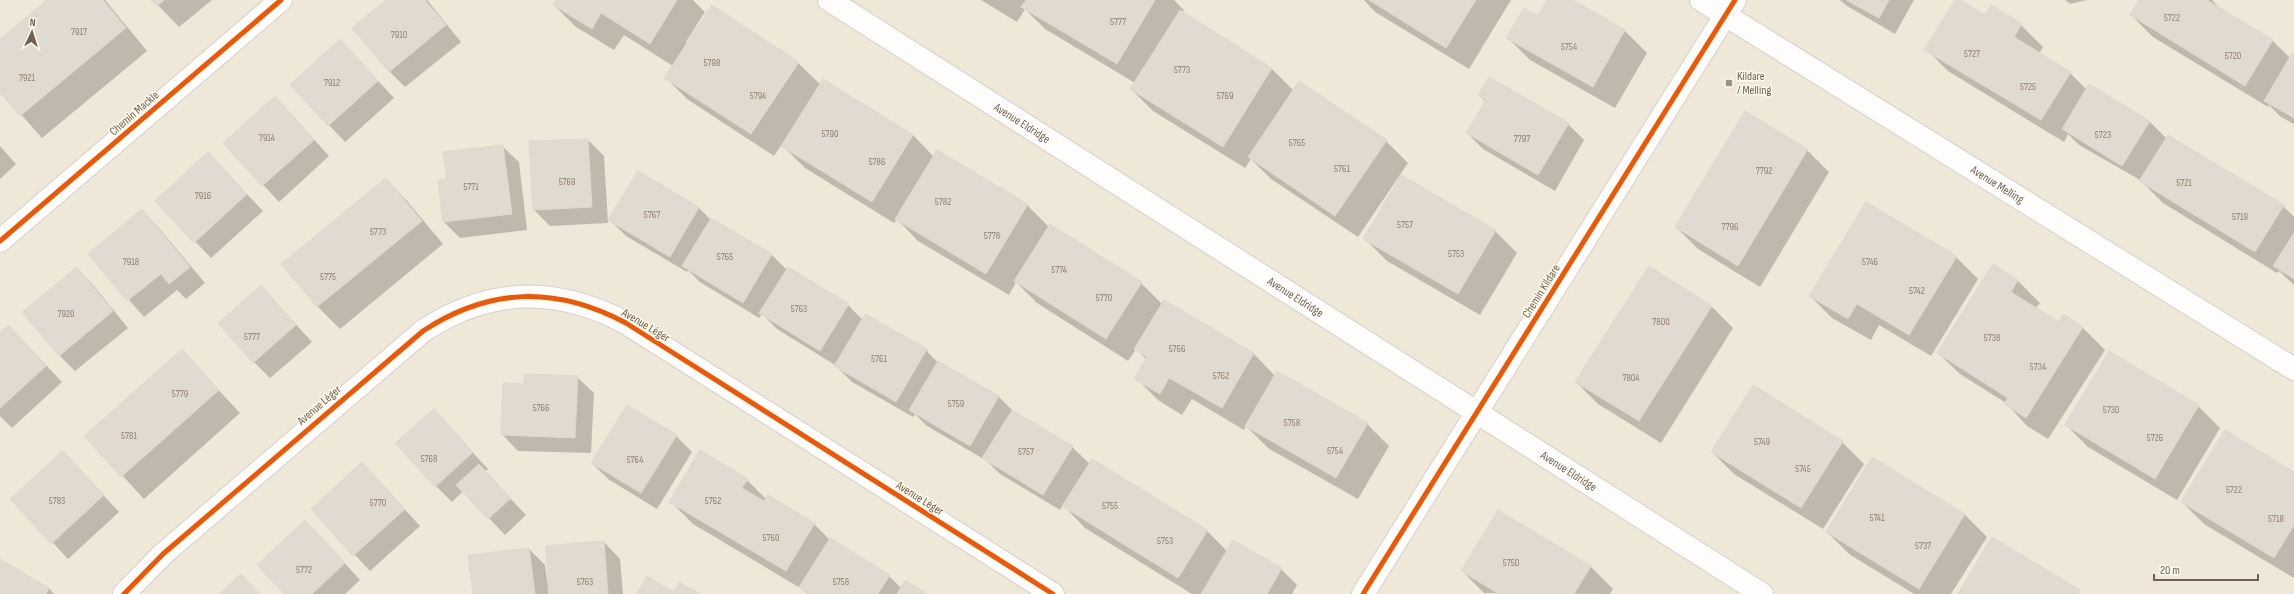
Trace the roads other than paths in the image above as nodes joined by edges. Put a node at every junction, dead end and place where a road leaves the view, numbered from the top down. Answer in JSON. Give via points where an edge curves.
{"nodes":[{"id":1,"x":281,"y":0,"type":"edge"},
{"id":2,"x":829,"y":0,"type":"edge"},
{"id":3,"x":1701,"y":0,"type":"edge"},
{"id":4,"x":1731,"y":8,"type":"edge"},
{"id":5,"x":0,"y":241,"type":"edge"},
{"id":6,"x":2294,"y":369,"type":"edge"},
{"id":7,"x":1477,"y":411,"type":"junction"},
{"id":8,"x":124,"y":594,"type":"edge"},
{"id":9,"x":1053,"y":594,"type":"edge"},
{"id":10,"x":1363,"y":594,"type":"edge"},
{"id":11,"x":1762,"y":594,"type":"edge"}],
"edges":[{"from":1,"to":5,"type":"street","name":"Chemin Mackle"},
{"from":2,"to":7,"type":"street","name":"Avenue Eldridge"},
{"from":3,"to":4,"type":"street","name":"Avenue Melling"},
{"from":4,"to":6,"type":"street","name":"Avenue Melling"},
{"from":4,"to":7,"type":"street","name":"Chemin Kildare"},
{"from":7,"to":10,"type":"street","name":"Chemin Kildare"},
{"from":7,"to":11,"type":"street","name":"Avenue Eldridge"},
{"from":8,"to":9,"type":"street","name":"Avenue Léger","via":[[163,554],[423,330],[476,303],[530,297],[570,301],[610,314],[626,323]]}]}
